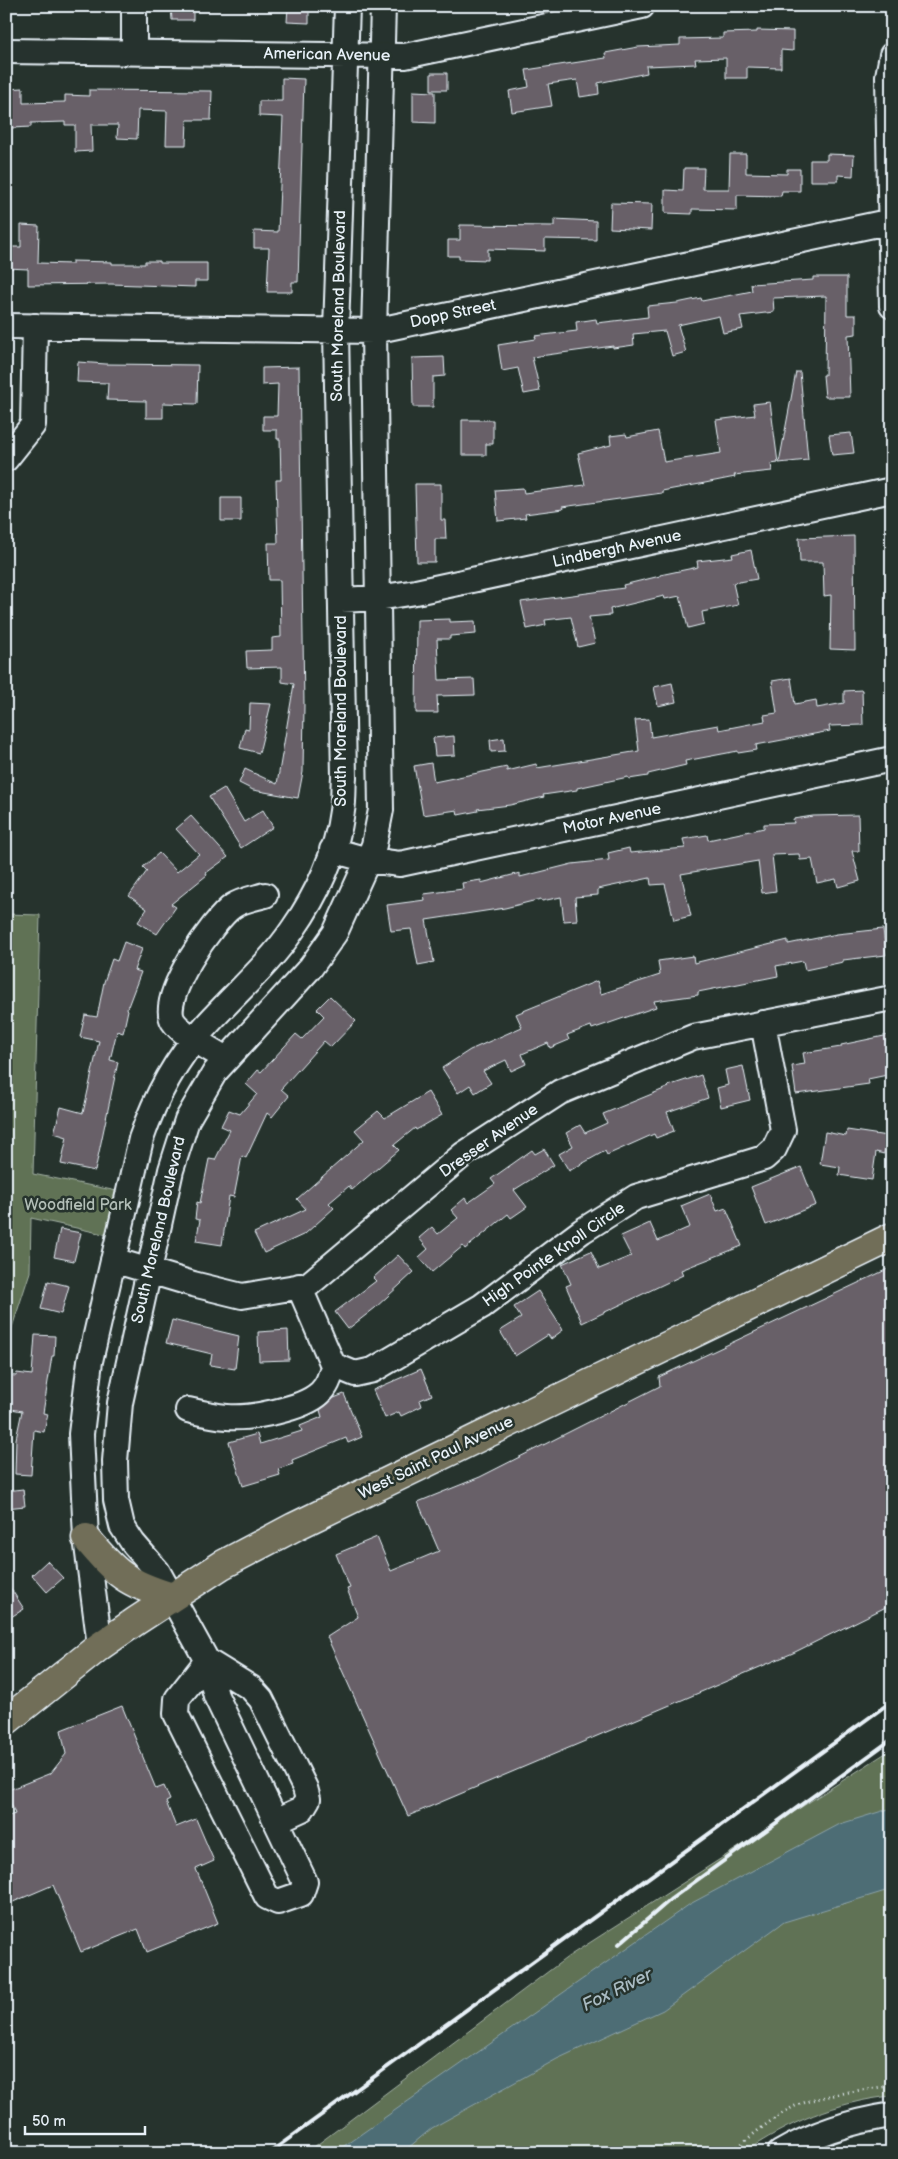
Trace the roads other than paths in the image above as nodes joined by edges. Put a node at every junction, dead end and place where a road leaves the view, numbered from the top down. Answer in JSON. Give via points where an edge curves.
{"nodes":[{"id":1,"x":134,"y":6,"type":"edge"},
{"id":2,"x":347,"y":6,"type":"edge"},
{"id":3,"x":383,"y":6,"type":"edge"},
{"id":4,"x":642,"y":6,"type":"edge"},
{"id":5,"x":6,"y":51,"type":"edge"},
{"id":6,"x":134,"y":52,"type":"junction"},
{"id":7,"x":892,"y":55,"type":"edge"},
{"id":8,"x":346,"y":56,"type":"junction"},
{"id":9,"x":381,"y":56,"type":"junction"},
{"id":10,"x":891,"y":221,"type":"edge"},
{"id":11,"x":892,"y":306,"type":"edge"},
{"id":12,"x":6,"y":326,"type":"edge"},
{"id":13,"x":35,"y":326,"type":"junction"},
{"id":14,"x":336,"y":330,"type":"junction"},
{"id":15,"x":374,"y":331,"type":"junction"},
{"id":16,"x":6,"y":458,"type":"edge"},
{"id":17,"x":892,"y":490,"type":"edge"},
{"id":18,"x":378,"y":598,"type":"junction"},
{"id":19,"x":341,"y":600,"type":"junction"},
{"id":20,"x":892,"y":759,"type":"edge"},
{"id":21,"x":332,"y":850,"type":"junction"},
{"id":22,"x":368,"y":860,"type":"junction"},
{"id":23,"x":265,"y":895,"type":"dead end"},
{"id":24,"x":892,"y":998,"type":"edge"},
{"id":25,"x":763,"y":1024,"type":"junction"},
{"id":26,"x":195,"y":1039,"type":"junction"},
{"id":27,"x":226,"y":1059,"type":"junction"},
{"id":28,"x":892,"y":1237,"type":"edge"},
{"id":29,"x":113,"y":1260,"type":"junction"},
{"id":30,"x":148,"y":1271,"type":"junction"},
{"id":31,"x":299,"y":1286,"type":"junction"},
{"id":32,"x":333,"y":1365,"type":"junction"},
{"id":33,"x":188,"y":1410,"type":"dead end"},
{"id":34,"x":116,"y":1482,"type":"junction"},
{"id":35,"x":83,"y":1485,"type":"junction"},
{"id":36,"x":86,"y":1538,"type":"junction"},
{"id":37,"x":172,"y":1597,"type":"junction"},
{"id":38,"x":100,"y":1646,"type":"junction"},
{"id":39,"x":207,"y":1660,"type":"junction"},
{"id":40,"x":6,"y":1721,"type":"edge"},
{"id":41,"x":276,"y":1821,"type":"junction"},
{"id":42,"x":892,"y":2115,"type":"edge"},
{"id":43,"x":780,"y":2153,"type":"edge"}],
"edges":[{"from":1,"to":6,"type":"street"},
{"from":2,"to":8,"type":"street","name":"South Moreland Boulevard"},
{"from":3,"to":9,"type":"street","name":"South Moreland Boulevard"},
{"from":4,"to":9,"type":"street","name":"American Avenue","via":[[405,56]]},
{"from":5,"to":6,"type":"street","name":"American Avenue"},
{"from":6,"to":8,"type":"street","name":"American Avenue"},
{"from":7,"to":10,"type":"street","via":[[888,76]]},
{"from":8,"to":9,"type":"street","name":"American Avenue"},
{"from":8,"to":14,"type":"street","name":"South Moreland Boulevard"},
{"from":9,"to":15,"type":"street","name":"South Moreland Boulevard"},
{"from":10,"to":11,"type":"street"},
{"from":10,"to":15,"type":"street","name":"Dopp Street"},
{"from":12,"to":13,"type":"street","name":"Dopp Street"},
{"from":13,"to":14,"type":"street","name":"Dopp Street"},
{"from":13,"to":16,"type":"street","via":[[33,425]]},
{"from":14,"to":15,"type":"street","name":"Dopp Street"},
{"from":14,"to":19,"type":"street","name":"South Moreland Boulevard"},
{"from":15,"to":18,"type":"street","name":"South Moreland Boulevard"},
{"from":17,"to":18,"type":"street","name":"Lindbergh Avenue"},
{"from":18,"to":19,"type":"street","name":"Lindbergh Avenue"},
{"from":18,"to":22,"type":"street","name":"South Moreland Boulevard","via":[[382,790],[381,810]]},
{"from":19,"to":21,"type":"street","name":"South Moreland Boulevard","via":[[343,810]]},
{"from":20,"to":22,"type":"street","name":"Motor Avenue","via":[[400,864]]},
{"from":21,"to":22,"type":"street","name":"Motor Avenue"},
{"from":21,"to":26,"type":"street","name":"South Moreland Boulevard","via":[[326,871],[293,930]]},
{"from":22,"to":27,"type":"street","name":"South Moreland Boulevard","via":[[344,917],[326,946],[311,967]]},
{"from":23,"to":26,"type":"street","via":[[234,905],[221,917],[197,949],[180,980],[171,1015],[178,1026]]},
{"from":24,"to":25,"type":"street","name":"Dresser Avenue"},
{"from":25,"to":31,"type":"street","name":"Dresser Avenue","via":[[693,1037],[560,1092],[464,1154],[308,1285]]},
{"from":25,"to":32,"type":"street","name":"High Pointe Knoll Circle","via":[[784,1130],[774,1149],[764,1158],[636,1197],[582,1231],[482,1306],[373,1370],[355,1374]]},
{"from":26,"to":27,"type":"street"},
{"from":26,"to":29,"type":"street","name":"South Moreland Boulevard","via":[[166,1080],[148,1117]]},
{"from":27,"to":30,"type":"street","name":"South Moreland Boulevard","via":[[204,1087],[180,1139]]},
{"from":28,"to":37,"type":"main road","name":"West Saint Paul Avenue","via":[[294,1527],[222,1565]]},
{"from":29,"to":30,"type":"street","name":"Dresser Avenue"},
{"from":29,"to":35,"type":"street","name":"South Moreland Boulevard","via":[[86,1390],[82,1434]]},
{"from":30,"to":31,"type":"street","name":"Dresser Avenue","via":[[242,1296]]},
{"from":30,"to":34,"type":"street","name":"South Moreland Boulevard","via":[[120,1403]]},
{"from":31,"to":32,"type":"street"},
{"from":32,"to":33,"type":"street","via":[[327,1384],[319,1394],[296,1405],[257,1417],[227,1417]]},
{"from":34,"to":35,"type":"street"},
{"from":34,"to":37,"type":"street","name":"South Moreland Boulevard","via":[[122,1526],[158,1572]]},
{"from":35,"to":36,"type":"street","name":"South Moreland Boulevard"},
{"from":36,"to":37,"type":"main road","via":[[120,1576],[145,1589]]},
{"from":36,"to":38,"type":"street","name":"South Moreland Boulevard"},
{"from":37,"to":38,"type":"main road","name":"West Saint Paul Avenue"},
{"from":37,"to":39,"type":"street","name":"South Moreland Boulevard"},
{"from":38,"to":40,"type":"main road","name":"West Saint Paul Avenue"},
{"from":39,"to":41,"type":"street","via":[[216,1696]]},
{"from":39,"to":41,"type":"street","via":[[251,1688],[261,1699],[305,1788],[308,1799],[302,1809]]},
{"from":39,"to":41,"type":"street","via":[[177,1698],[176,1714],[267,1897],[278,1902],[301,1894],[305,1882]]},
{"from":42,"to":43,"type":"street","via":[[845,2125]]}]}
